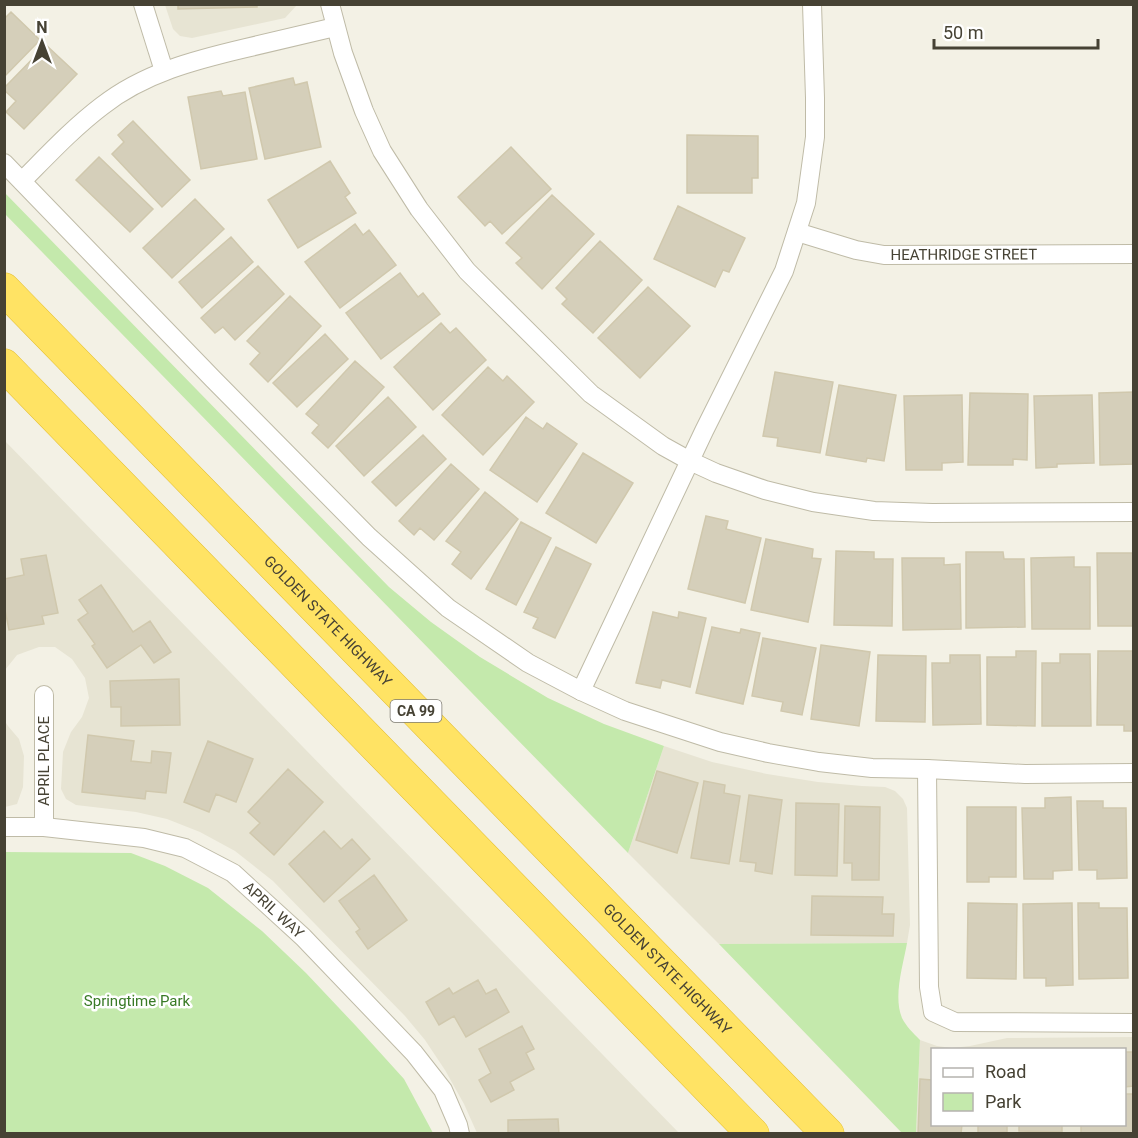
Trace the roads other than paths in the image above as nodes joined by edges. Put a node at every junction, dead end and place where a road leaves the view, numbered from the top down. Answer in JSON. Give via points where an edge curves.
{"nodes":[{"id":1,"x":143,"y":4,"type":"edge"},
{"id":2,"x":812,"y":4,"type":"edge"},
{"id":3,"x":331,"y":5,"type":"edge"},
{"id":4,"x":335,"y":27,"type":"junction"},
{"id":5,"x":164,"y":70,"type":"junction"},
{"id":6,"x":4,"y":163,"type":"edge"},
{"id":7,"x":22,"y":181,"type":"junction"},
{"id":8,"x":797,"y":232,"type":"junction"},
{"id":9,"x":1134,"y":254,"type":"edge"},
{"id":10,"x":4,"y":289,"type":"edge"},
{"id":11,"x":4,"y":365,"type":"edge"},
{"id":12,"x":690,"y":461,"type":"junction"},
{"id":13,"x":1134,"y":512,"type":"edge"},
{"id":14,"x":581,"y":691,"type":"junction"},
{"id":15,"x":44,"y":695,"type":"dead end"},
{"id":16,"x":927,"y":769,"type":"junction"},
{"id":17,"x":1134,"y":773,"type":"edge"},
{"id":18,"x":4,"y":827,"type":"edge"},
{"id":19,"x":44,"y":827,"type":"junction"},
{"id":20,"x":1134,"y":1023,"type":"edge"},
{"id":21,"x":460,"y":1134,"type":"edge"},
{"id":22,"x":753,"y":1134,"type":"edge"},
{"id":23,"x":828,"y":1134,"type":"edge"}],
"edges":[{"from":1,"to":5,"type":"street"},
{"from":2,"to":8,"type":"street","via":[[814,137],[806,203]]},
{"from":3,"to":4,"type":"street"},
{"from":4,"to":5,"type":"street"},
{"from":4,"to":12,"type":"street","via":[[382,151],[419,209],[467,271],[591,394]]},
{"from":5,"to":7,"type":"street","via":[[103,105]]},
{"from":6,"to":7,"type":"street"},
{"from":7,"to":14,"type":"street","via":[[369,537],[448,608],[528,663]]},
{"from":8,"to":9,"type":"street","name":"HEATHRIDGE STREET","via":[[884,255]]},
{"from":8,"to":12,"type":"street","via":[[784,271]]},
{"from":10,"to":23,"type":"highway","name":"GOLDEN STATE HIGHWAY","number":"CA 99"},
{"from":11,"to":22,"type":"highway"},
{"from":12,"to":13,"type":"street","via":[[765,490],[874,511]]},
{"from":12,"to":14,"type":"street"},
{"from":14,"to":16,"type":"street","via":[[673,727],[768,753],[872,768]]},
{"from":15,"to":19,"type":"street","name":"APRIL PLACE"},
{"from":16,"to":17,"type":"street","via":[[1025,774]]},
{"from":16,"to":20,"type":"street","via":[[929,987],[933,1012],[954,1022]]},
{"from":18,"to":19,"type":"street","name":"APRIL WAY"},
{"from":19,"to":21,"type":"street","name":"APRIL WAY","via":[[144,838],[185,848],[233,873],[303,937],[414,1053],[443,1090]]}]}
